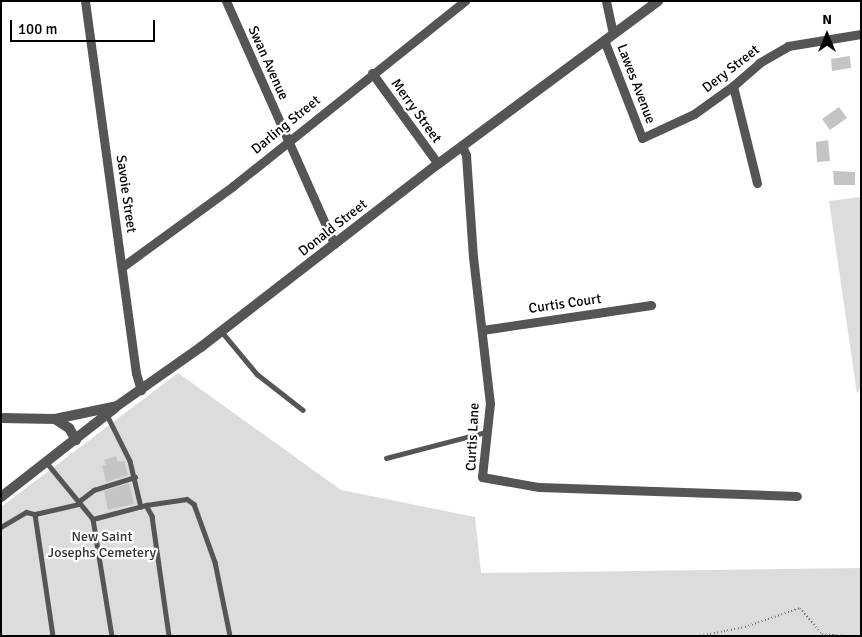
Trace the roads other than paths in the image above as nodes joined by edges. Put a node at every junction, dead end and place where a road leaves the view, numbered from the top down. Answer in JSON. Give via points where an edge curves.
{"nodes":[{"id":1,"x":85,"y":1,"type":"edge"},
{"id":2,"x":226,"y":1,"type":"edge"},
{"id":3,"x":465,"y":1,"type":"edge"},
{"id":4,"x":606,"y":1,"type":"edge"},
{"id":5,"x":658,"y":1,"type":"edge"},
{"id":6,"x":613,"y":33,"type":"junction"},
{"id":7,"x":861,"y":34,"type":"edge"},
{"id":8,"x":604,"y":40,"type":"junction"},
{"id":9,"x":372,"y":73,"type":"junction"},
{"id":10,"x":733,"y":86,"type":"junction"},
{"id":11,"x":642,"y":138,"type":"joint"},
{"id":12,"x":288,"y":142,"type":"junction"},
{"id":13,"x":462,"y":146,"type":"junction"},
{"id":14,"x":438,"y":164,"type":"junction"},
{"id":15,"x":757,"y":183,"type":"dead end"},
{"id":16,"x":334,"y":244,"type":"junction"},
{"id":17,"x":122,"y":267,"type":"junction"},
{"id":18,"x":651,"y":305,"type":"dead end"},
{"id":19,"x":482,"y":330,"type":"junction"},
{"id":20,"x":221,"y":331,"type":"junction"},
{"id":21,"x":141,"y":390,"type":"junction"},
{"id":22,"x":117,"y":406,"type":"junction"},
{"id":23,"x":303,"y":410,"type":"dead end"},
{"id":24,"x":107,"y":415,"type":"junction"},
{"id":25,"x":1,"y":418,"type":"edge"},
{"id":26,"x":55,"y":419,"type":"junction"},
{"id":27,"x":486,"y":432,"type":"junction"},
{"id":28,"x":76,"y":440,"type":"junction"},
{"id":29,"x":386,"y":458,"type":"dead end"},
{"id":30,"x":47,"y":463,"type":"junction"},
{"id":31,"x":135,"y":477,"type":"junction"},
{"id":32,"x":796,"y":496,"type":"dead end"},
{"id":33,"x":1,"y":497,"type":"edge"},
{"id":34,"x":79,"y":503,"type":"junction"},
{"id":35,"x":143,"y":506,"type":"junction"},
{"id":36,"x":35,"y":514,"type":"junction"},
{"id":37,"x":93,"y":519,"type":"junction"},
{"id":38,"x":1,"y":527,"type":"edge"},
{"id":39,"x":53,"y":636,"type":"edge"},
{"id":40,"x":112,"y":636,"type":"edge"},
{"id":41,"x":169,"y":636,"type":"edge"},
{"id":42,"x":230,"y":636,"type":"edge"}],
"edges":[{"from":1,"to":17,"type":"street","name":"Savoie Street"},
{"from":2,"to":12,"type":"street","name":"Swan Avenue"},
{"from":3,"to":9,"type":"street","name":"Darling Street"},
{"from":4,"to":6,"type":"street"},
{"from":5,"to":6,"type":"street","name":"Donald Street"},
{"from":6,"to":8,"type":"street","name":"Donald Street"},
{"from":7,"to":10,"type":"street","name":"Dery Street","via":[[788,46],[759,63]]},
{"from":8,"to":11,"type":"street","name":"Lawes Avenue"},
{"from":8,"to":13,"type":"street","name":"Donald Street"},
{"from":9,"to":12,"type":"street","name":"Darling Street"},
{"from":9,"to":14,"type":"street","name":"Merry Street"},
{"from":10,"to":11,"type":"street","name":"Dery Street","via":[[674,126]]},
{"from":10,"to":15,"type":"street"},
{"from":12,"to":16,"type":"street","name":"Swan Avenue"},
{"from":12,"to":17,"type":"street","name":"Darling Street"},
{"from":13,"to":14,"type":"street","name":"Donald Street"},
{"from":13,"to":19,"type":"street","name":"Curtis Lane"},
{"from":14,"to":16,"type":"street","name":"Donald Street"},
{"from":16,"to":20,"type":"street","name":"Donald Street"},
{"from":17,"to":21,"type":"street","name":"Savoie Street"},
{"from":18,"to":19,"type":"street","name":"Curtis Court"},
{"from":19,"to":27,"type":"street","name":"Curtis Lane","via":[[490,403]]},
{"from":20,"to":21,"type":"street","name":"Donald Street"},
{"from":20,"to":23,"type":"lane","via":[[257,374]]},
{"from":21,"to":22,"type":"street","name":"Donald Street"},
{"from":22,"to":24,"type":"street"},
{"from":22,"to":26,"type":"street","name":"Donald Street"},
{"from":24,"to":28,"type":"street"},
{"from":24,"to":31,"type":"lane"},
{"from":25,"to":26,"type":"street","name":"Donald Street"},
{"from":26,"to":28,"type":"street","via":[[69,428]]},
{"from":27,"to":29,"type":"lane"},
{"from":27,"to":32,"type":"street","name":"Curtis Lane","via":[[482,477],[505,483],[581,489]]},
{"from":28,"to":30,"type":"street"},
{"from":30,"to":33,"type":"street"},
{"from":30,"to":34,"type":"lane"},
{"from":31,"to":34,"type":"lane","via":[[94,490]]},
{"from":31,"to":35,"type":"lane"},
{"from":34,"to":36,"type":"lane"},
{"from":34,"to":37,"type":"lane"},
{"from":35,"to":37,"type":"lane"},
{"from":35,"to":41,"type":"lane","via":[[152,516]]},
{"from":35,"to":42,"type":"lane","via":[[187,499],[194,504],[215,562]]},
{"from":36,"to":38,"type":"lane","via":[[26,512]]},
{"from":36,"to":39,"type":"lane"},
{"from":37,"to":40,"type":"lane"}]}
